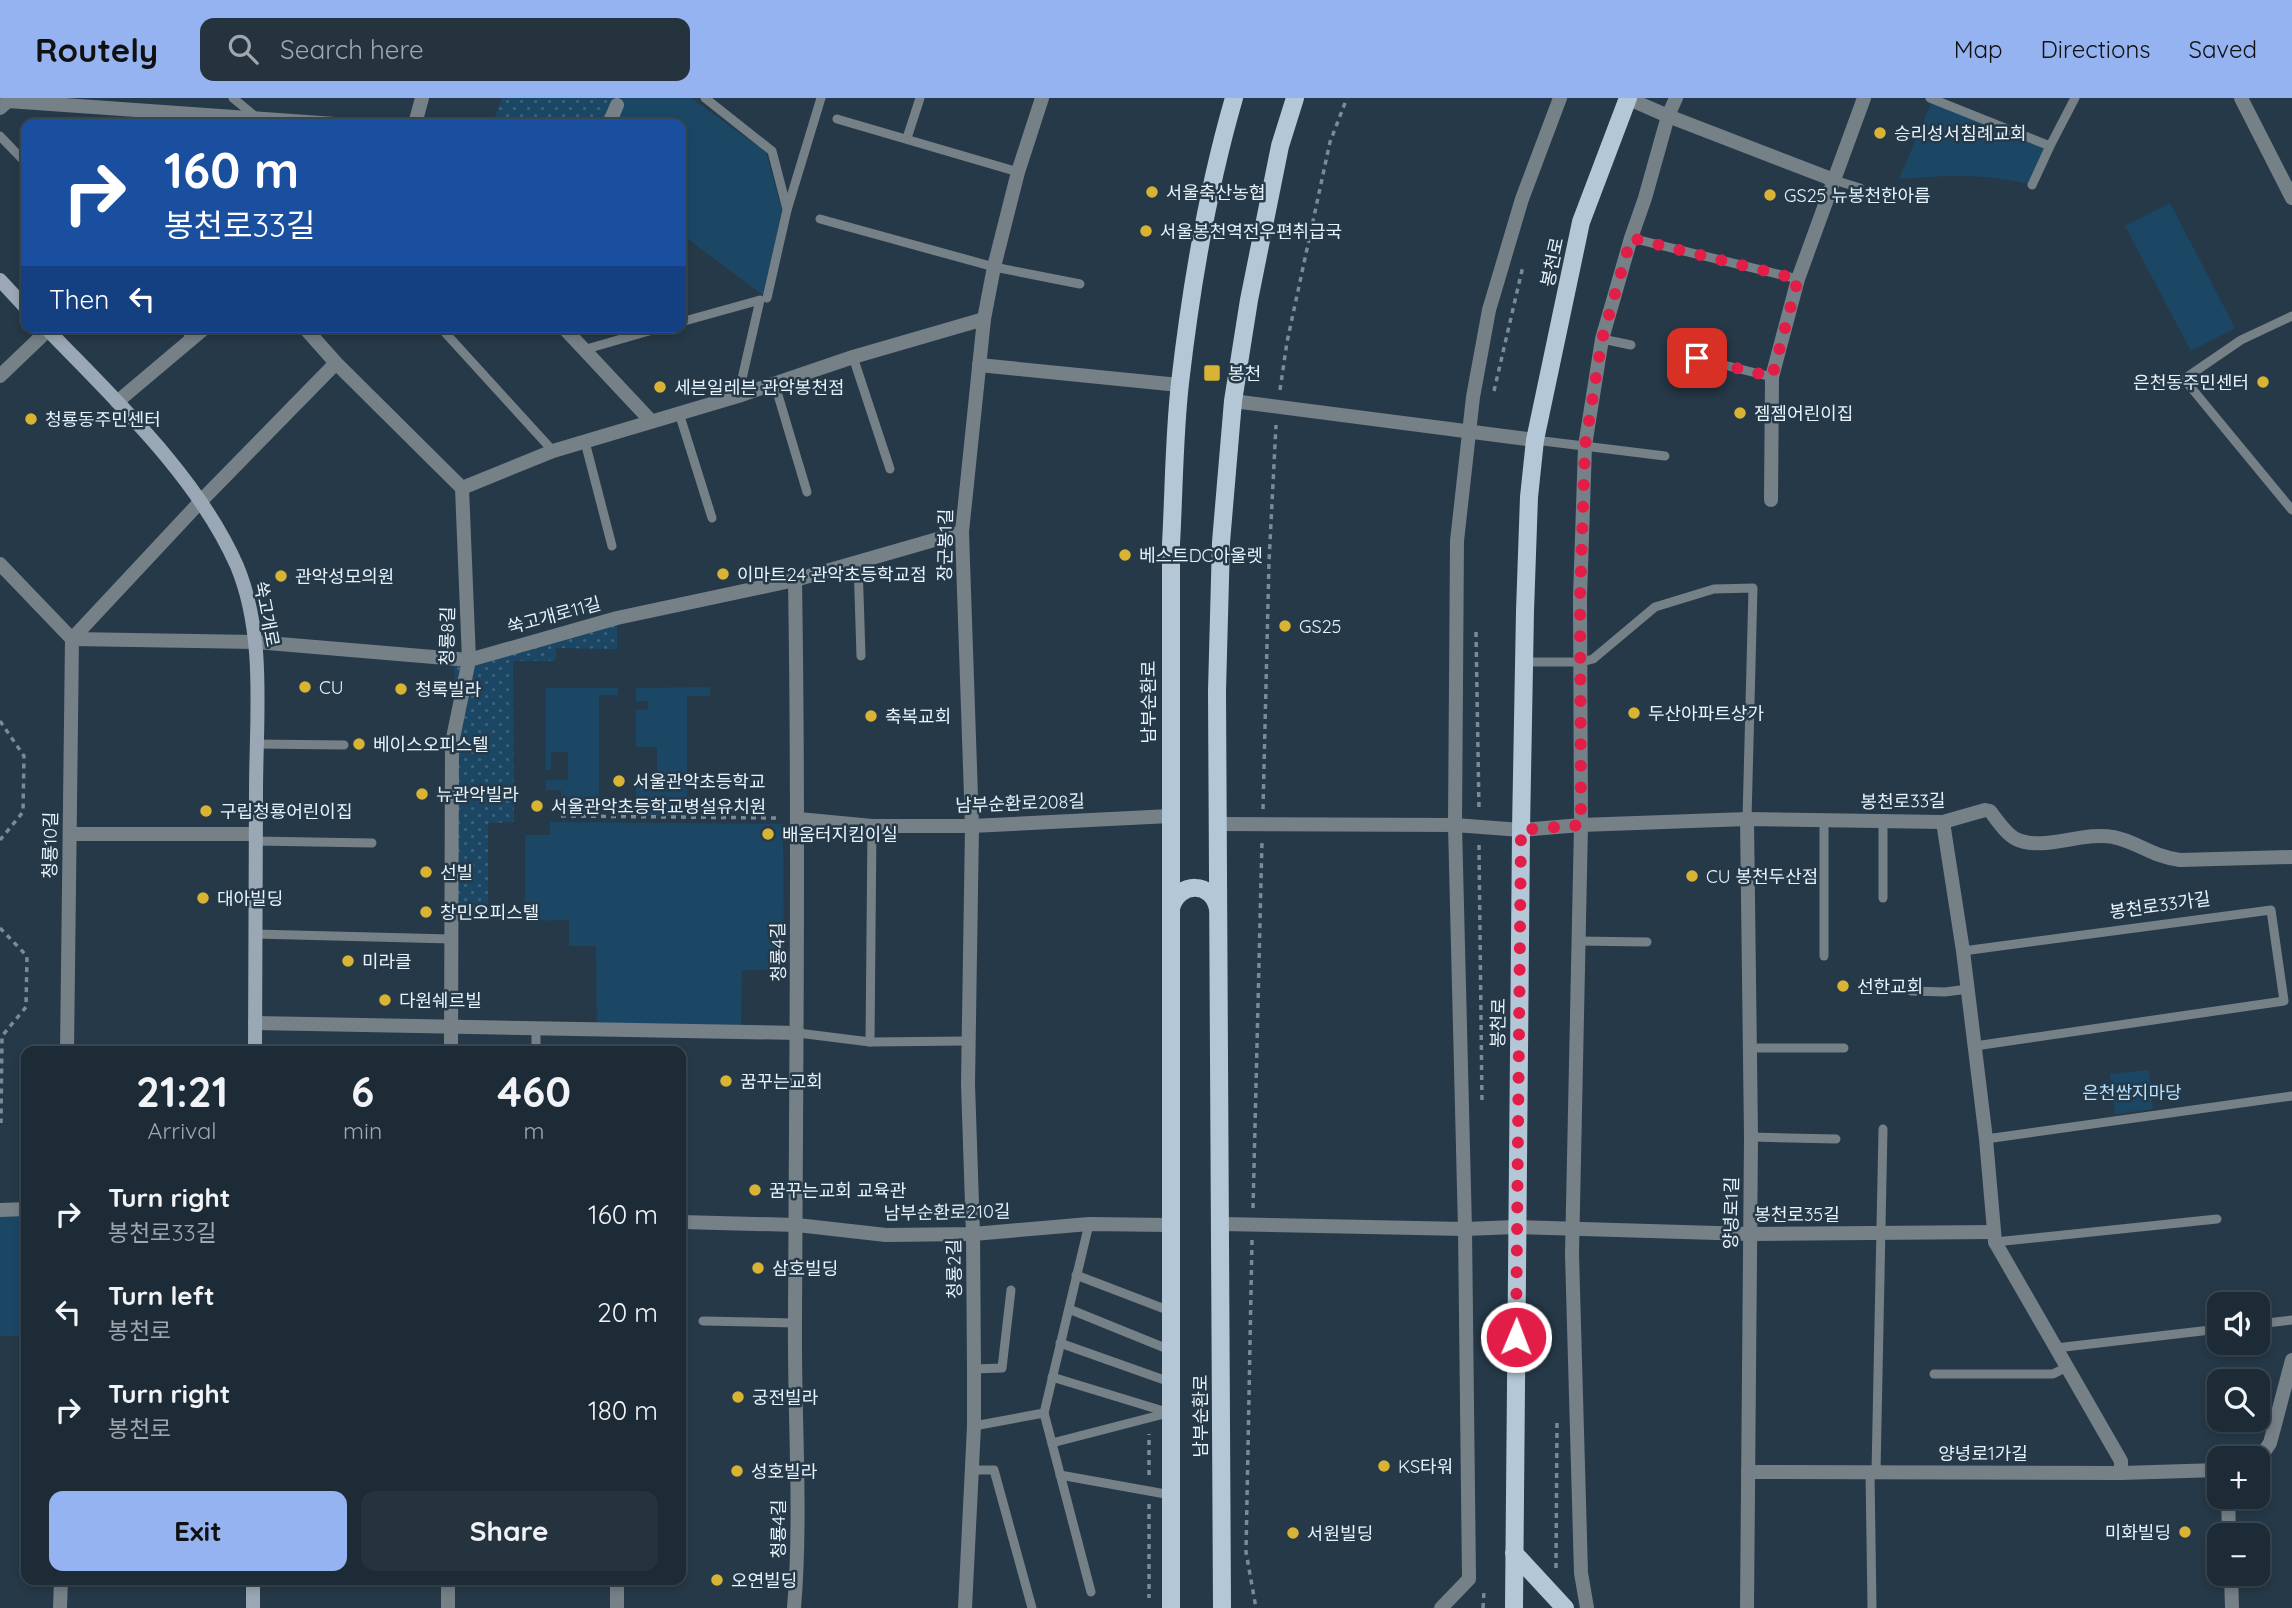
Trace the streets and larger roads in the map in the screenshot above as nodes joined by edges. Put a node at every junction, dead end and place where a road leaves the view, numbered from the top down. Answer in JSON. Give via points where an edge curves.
{"nodes":[{"id":1,"x":422,"y":98,"type":"edge"},
{"id":2,"x":1042,"y":98,"type":"edge"},
{"id":3,"x":1234,"y":98,"type":"edge"},
{"id":4,"x":1295,"y":98,"type":"edge"},
{"id":5,"x":1560,"y":98,"type":"edge"},
{"id":6,"x":1628,"y":98,"type":"edge"},
{"id":7,"x":1676,"y":98,"type":"edge"},
{"id":8,"x":1864,"y":98,"type":"edge"},
{"id":9,"x":2241,"y":98,"type":"edge"},
{"id":10,"x":79,"y":102,"type":"edge"},
{"id":11,"x":617,"y":105,"type":"dead end"},
{"id":12,"x":0,"y":108,"type":"edge"},
{"id":13,"x":1668,"y":116,"type":"junction"},
{"id":14,"x":257,"y":119,"type":"edge"},
{"id":15,"x":416,"y":119,"type":"edge"},
{"id":16,"x":611,"y":119,"type":"edge"},
{"id":17,"x":1834,"y":180,"type":"junction"},
{"id":18,"x":2292,"y":198,"type":"edge"},
{"id":19,"x":0,"y":280,"type":"edge"},
{"id":20,"x":21,"y":302,"type":"edge"},
{"id":21,"x":984,"y":319,"type":"junction"},
{"id":22,"x":41,"y":333,"type":"edge"},
{"id":23,"x":51,"y":333,"type":"edge"},
{"id":24,"x":188,"y":333,"type":"edge"},
{"id":25,"x":309,"y":333,"type":"edge"},
{"id":26,"x":568,"y":333,"type":"edge"},
{"id":27,"x":336,"y":363,"type":"junction"},
{"id":28,"x":979,"y":365,"type":"junction"},
{"id":29,"x":0,"y":376,"type":"edge"},
{"id":30,"x":1179,"y":385,"type":"junction"},
{"id":31,"x":1233,"y":401,"type":"junction"},
{"id":32,"x":117,"y":402,"type":"junction"},
{"id":33,"x":651,"y":421,"type":"junction"},
{"id":34,"x":1470,"y":431,"type":"junction"},
{"id":35,"x":1535,"y":440,"type":"junction"},
{"id":36,"x":462,"y":488,"type":"junction"},
{"id":37,"x":1771,"y":500,"type":"dead end"},
{"id":38,"x":200,"y":502,"type":"junction"},
{"id":39,"x":962,"y":532,"type":"junction"},
{"id":40,"x":0,"y":565,"type":"edge"},
{"id":41,"x":795,"y":580,"type":"junction"},
{"id":42,"x":72,"y":639,"type":"junction"},
{"id":43,"x":256,"y":642,"type":"junction"},
{"id":44,"x":469,"y":660,"type":"junction"},
{"id":45,"x":1170,"y":816,"type":"junction"},
{"id":46,"x":799,"y":819,"type":"junction"},
{"id":47,"x":1747,"y":819,"type":"junction"},
{"id":48,"x":1943,"y":822,"type":"junction"},
{"id":49,"x":1219,"y":824,"type":"junction"},
{"id":50,"x":972,"y":825,"type":"junction"},
{"id":51,"x":1455,"y":825,"type":"junction"},
{"id":52,"x":1581,"y":825,"type":"junction"},
{"id":53,"x":1521,"y":830,"type":"junction"},
{"id":54,"x":70,"y":834,"type":"junction"},
{"id":55,"x":255,"y":837,"type":"junction"},
{"id":56,"x":2292,"y":857,"type":"edge"},
{"id":57,"x":1170,"y":908,"type":"junction"},
{"id":58,"x":1219,"y":912,"type":"junction"},
{"id":59,"x":255,"y":1023,"type":"junction"},
{"id":60,"x":451,"y":1026,"type":"junction"},
{"id":61,"x":798,"y":1033,"type":"junction"},
{"id":62,"x":67,"y":1046,"type":"edge"},
{"id":63,"x":255,"y":1046,"type":"edge"},
{"id":64,"x":450,"y":1046,"type":"edge"},
{"id":65,"x":21,"y":1209,"type":"edge"},
{"id":66,"x":0,"y":1210,"type":"edge"},
{"id":67,"x":686,"y":1222,"type":"edge"},
{"id":68,"x":1221,"y":1224,"type":"junction"},
{"id":69,"x":797,"y":1225,"type":"junction"},
{"id":70,"x":1170,"y":1225,"type":"junction"},
{"id":71,"x":1516,"y":1227,"type":"junction"},
{"id":72,"x":1465,"y":1229,"type":"junction"},
{"id":73,"x":1573,"y":1230,"type":"junction"},
{"id":74,"x":973,"y":1234,"type":"junction"},
{"id":75,"x":1750,"y":1234,"type":"junction"},
{"id":76,"x":1995,"y":1237,"type":"junction"},
{"id":77,"x":2292,"y":1360,"type":"edge"},
{"id":78,"x":2268,"y":1446,"type":"edge"},
{"id":79,"x":2207,"y":1470,"type":"edge"},
{"id":80,"x":1748,"y":1472,"type":"junction"},
{"id":81,"x":2121,"y":1473,"type":"junction"},
{"id":82,"x":1514,"y":1553,"type":"junction"},
{"id":83,"x":61,"y":1585,"type":"edge"},
{"id":84,"x":253,"y":1585,"type":"edge"},
{"id":85,"x":448,"y":1585,"type":"edge"},
{"id":86,"x":617,"y":1585,"type":"edge"},
{"id":87,"x":2231,"y":1586,"type":"edge"},
{"id":88,"x":60,"y":1608,"type":"edge"},
{"id":89,"x":253,"y":1608,"type":"edge"},
{"id":90,"x":448,"y":1608,"type":"edge"},
{"id":91,"x":617,"y":1608,"type":"edge"},
{"id":92,"x":794,"y":1608,"type":"edge"},
{"id":93,"x":965,"y":1608,"type":"edge"},
{"id":94,"x":1171,"y":1608,"type":"edge"},
{"id":95,"x":1222,"y":1608,"type":"edge"},
{"id":96,"x":1441,"y":1608,"type":"edge"},
{"id":97,"x":1514,"y":1608,"type":"edge"},
{"id":98,"x":1565,"y":1608,"type":"edge"},
{"id":99,"x":1587,"y":1608,"type":"edge"},
{"id":100,"x":1747,"y":1608,"type":"edge"},
{"id":101,"x":2232,"y":1608,"type":"edge"}],
"edges":[{"from":1,"to":15,"type":"street"},
{"from":2,"to":21,"type":"street","name":"장군봉1길","via":[[1018,172]]},
{"from":3,"to":30,"type":"main road","name":"남부순환로","via":[[1209,197]]},
{"from":4,"to":31,"type":"main road","name":"남부순환로","via":[[1280,146]]},
{"from":5,"to":34,"type":"street","via":[[1522,199],[1489,310]]},
{"from":6,"to":13,"type":"street"},
{"from":6,"to":35,"type":"main road","name":"봉천로","via":[[1581,222]]},
{"from":7,"to":13,"type":"street"},
{"from":8,"to":17,"type":"street"},
{"from":9,"to":18,"type":"street"},
{"from":10,"to":12,"type":"street","via":[[8,101]]},
{"from":10,"to":14,"type":"street"},
{"from":11,"to":16,"type":"street"},
{"from":13,"to":17,"type":"street"},
{"from":13,"to":52,"type":"street","via":[[1602,339],[1585,446],[1580,597],[1587,660]]},
{"from":17,"to":37,"type":"street","via":[[1798,279],[1772,377]]},
{"from":19,"to":20,"type":"main road"},
{"from":21,"to":28,"type":"street","name":"장군봉1길"},
{"from":21,"to":33,"type":"street"},
{"from":22,"to":29,"type":"street","name":"쑥고개로"},
{"from":23,"to":32,"type":"main road","name":"쑥고개로"},
{"from":24,"to":32,"type":"street"},
{"from":25,"to":27,"type":"street"},
{"from":26,"to":33,"type":"street"},
{"from":27,"to":36,"type":"street"},
{"from":27,"to":38,"type":"street"},
{"from":28,"to":30,"type":"street"},
{"from":28,"to":39,"type":"street","name":"장군봉1길"},
{"from":30,"to":45,"type":"main road","name":"남부순환로","via":[[1171,544]]},
{"from":31,"to":34,"type":"street"},
{"from":31,"to":49,"type":"main road","name":"남부순환로","via":[[1221,542]]},
{"from":32,"to":38,"type":"main road","name":"쑥고개로"},
{"from":33,"to":36,"type":"street","via":[[553,451]]},
{"from":34,"to":35,"type":"street"},
{"from":34,"to":51,"type":"street","via":[[1457,541]]},
{"from":35,"to":53,"type":"main road","name":"봉천로"},
{"from":36,"to":44,"type":"street","name":"청룡8길"},
{"from":38,"to":42,"type":"street"},
{"from":38,"to":43,"type":"main road","name":"쑥고개로","via":[[238,568]]},
{"from":39,"to":41,"type":"street","name":"쑥고개로11길"},
{"from":39,"to":50,"type":"street","name":"장군봉1길"},
{"from":40,"to":42,"type":"street"},
{"from":41,"to":44,"type":"street","name":"쑥고개로11길","via":[[617,618]]},
{"from":41,"to":46,"type":"street","name":"청룡4길"},
{"from":42,"to":43,"type":"street","name":"쑥고개로11길"},
{"from":42,"to":54,"type":"street","name":"청룡10길"},
{"from":43,"to":44,"type":"street","name":"쑥고개로11길"},
{"from":43,"to":55,"type":"main road","name":"쑥고개로"},
{"from":44,"to":60,"type":"street","name":"청룡8길","via":[[452,743]]},
{"from":45,"to":50,"type":"street","name":"남부순환로208길"},
{"from":45,"to":57,"type":"main road","name":"남부순환로"},
{"from":46,"to":50,"type":"street","name":"남부순환로208길","via":[[872,826]]},
{"from":46,"to":61,"type":"street","name":"청룡4길"},
{"from":47,"to":48,"type":"street","name":"봉천로33길"},
{"from":47,"to":52,"type":"street","name":"봉천로33길"},
{"from":47,"to":75,"type":"street","name":"양녕로1길"},
{"from":48,"to":56,"type":"street","name":"봉천로33길","via":[[1985,810],[2014,838],[2031,843],[2113,837],[2180,860]]},
{"from":48,"to":76,"type":"street","via":[[1968,989]]},
{"from":49,"to":51,"type":"street"},
{"from":49,"to":58,"type":"main road","name":"남부순환로"},
{"from":50,"to":74,"type":"street","name":"청룡2길","via":[[968,1041]]},
{"from":51,"to":53,"type":"street"},
{"from":51,"to":72,"type":"street"},
{"from":52,"to":53,"type":"street","name":"봉천로33길"},
{"from":52,"to":73,"type":"street"},
{"from":53,"to":71,"type":"main road","name":"봉천로"},
{"from":54,"to":55,"type":"street"},
{"from":54,"to":62,"type":"street","name":"청룡10길"},
{"from":55,"to":59,"type":"main road","name":"쑥고개로"},
{"from":57,"to":58,"type":"main road","via":[[1178,894],[1192,887],[1208,891]]},
{"from":57,"to":70,"type":"main road","name":"남부순환로"},
{"from":58,"to":68,"type":"main road","name":"남부순환로"},
{"from":59,"to":60,"type":"street"},
{"from":59,"to":63,"type":"main road","name":"쑥고개로"},
{"from":60,"to":61,"type":"street"},
{"from":60,"to":64,"type":"street","name":"청룡8길"},
{"from":61,"to":69,"type":"street","name":"청룡4길"},
{"from":65,"to":66,"type":"street"},
{"from":67,"to":69,"type":"street","name":"남부순환로210길"},
{"from":68,"to":72,"type":"street"},
{"from":68,"to":95,"type":"main road","name":"남부순환로"},
{"from":69,"to":74,"type":"street","name":"남부순환로210길","via":[[886,1235]]},
{"from":69,"to":92,"type":"street","name":"청룡4길","via":[[799,1556]]},
{"from":70,"to":74,"type":"street","name":"남부순환로210길","via":[[1088,1224]]},
{"from":70,"to":94,"type":"main road","name":"남부순환로"},
{"from":71,"to":72,"type":"street"},
{"from":71,"to":73,"type":"street","name":"봉천로35길"},
{"from":71,"to":82,"type":"main road","name":"봉천로"},
{"from":72,"to":96,"type":"street","via":[[1469,1579]]},
{"from":73,"to":75,"type":"street","name":"봉천로35길"},
{"from":73,"to":99,"type":"street","via":[[1581,1573]]},
{"from":74,"to":93,"type":"street","name":"청룡2길","via":[[974,1426]]},
{"from":75,"to":76,"type":"street","name":"봉천로35길"},
{"from":75,"to":80,"type":"street","name":"양녕로1길"},
{"from":76,"to":81,"type":"street","via":[[2121,1461]]},
{"from":77,"to":78,"type":"street"},
{"from":79,"to":81,"type":"street","name":"양녕로1가길"},
{"from":80,"to":81,"type":"street","name":"양녕로1가길"},
{"from":80,"to":100,"type":"street","name":"양녕로1길"},
{"from":82,"to":97,"type":"main road","name":"봉천로"},
{"from":82,"to":98,"type":"main road"},
{"from":83,"to":88,"type":"street"},
{"from":84,"to":89,"type":"main road"},
{"from":85,"to":90,"type":"street"},
{"from":86,"to":91,"type":"street"},
{"from":87,"to":101,"type":"street"}]}
